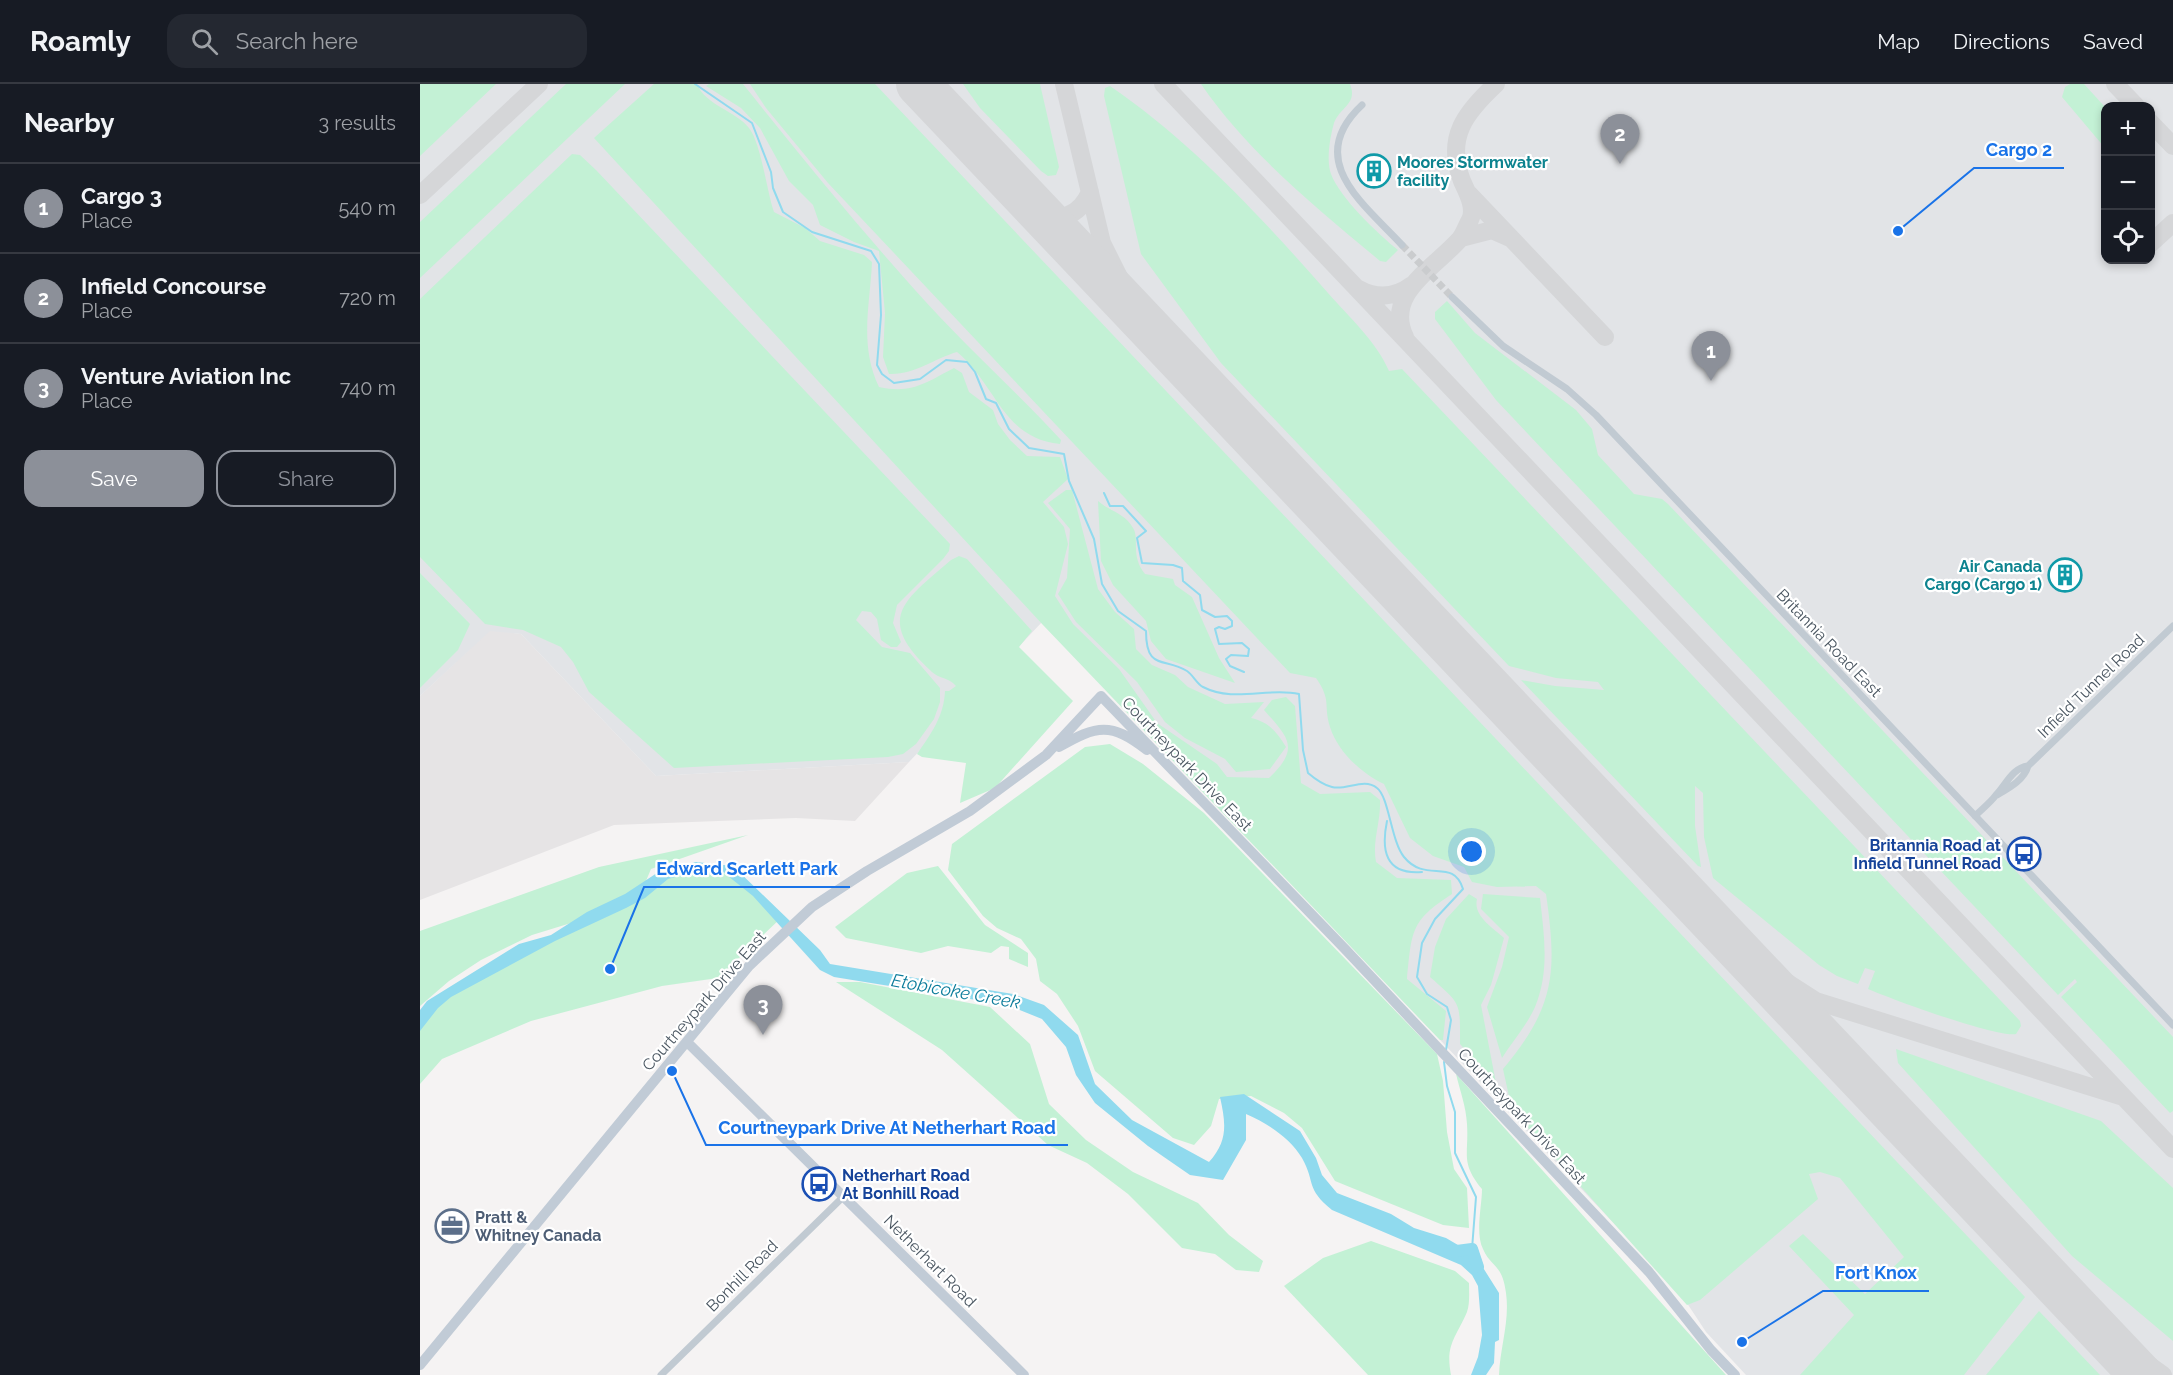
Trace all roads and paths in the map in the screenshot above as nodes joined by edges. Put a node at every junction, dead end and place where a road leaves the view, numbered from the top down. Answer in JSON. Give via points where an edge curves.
{"nodes":[{"id":1,"x":1362,"y":105,"type":"dead end"},
{"id":2,"x":1402,"y":245,"type":"tunnel mouth"},
{"id":3,"x":1452,"y":297,"type":"tunnel mouth"},
{"id":4,"x":2173,"y":626,"type":"edge"},
{"id":5,"x":1046,"y":755,"type":"junction"},
{"id":6,"x":1167,"y":765,"type":"junction"},
{"id":7,"x":1975,"y":816,"type":"junction"},
{"id":8,"x":2173,"y":1025,"type":"edge"},
{"id":9,"x":687,"y":1042,"type":"junction"},
{"id":10,"x":843,"y":1197,"type":"junction"},
{"id":11,"x":420,"y":1365,"type":"edge"},
{"id":12,"x":661,"y":1375,"type":"edge"},
{"id":13,"x":1024,"y":1375,"type":"edge"},
{"id":14,"x":1735,"y":1375,"type":"edge"}],
"edges":[{"from":1,"to":2,"type":"street","via":[[1342,127],[1337,144],[1341,174],[1348,188]]},
{"from":3,"to":7,"type":"street","name":"Britannia Road East","via":[[1496,340],[1567,389],[1596,415]]},
{"from":4,"to":7,"type":"street","name":"Infield Tunnel Road","via":[[2028,766],[2012,787]]},
{"from":5,"to":6,"type":"street","via":[[1085,732],[1112,729]]},
{"from":5,"to":6,"type":"street","name":"Courtneypark Drive East","via":[[1101,696]]},
{"from":5,"to":9,"type":"street","name":"Courtneypark Drive East","via":[[939,831],[829,896],[749,966]]},
{"from":6,"to":14,"type":"street","name":"Courtneypark Drive East","via":[[1667,1292]]},
{"from":7,"to":8,"type":"street","name":"Britannia Road East"},
{"from":9,"to":10,"type":"street","name":"Netherhart Road"},
{"from":9,"to":11,"type":"street","name":"Courtneypark Drive East"},
{"from":10,"to":12,"type":"street","name":"Bonhill Road"},
{"from":10,"to":13,"type":"street","name":"Netherhart Road"}]}
